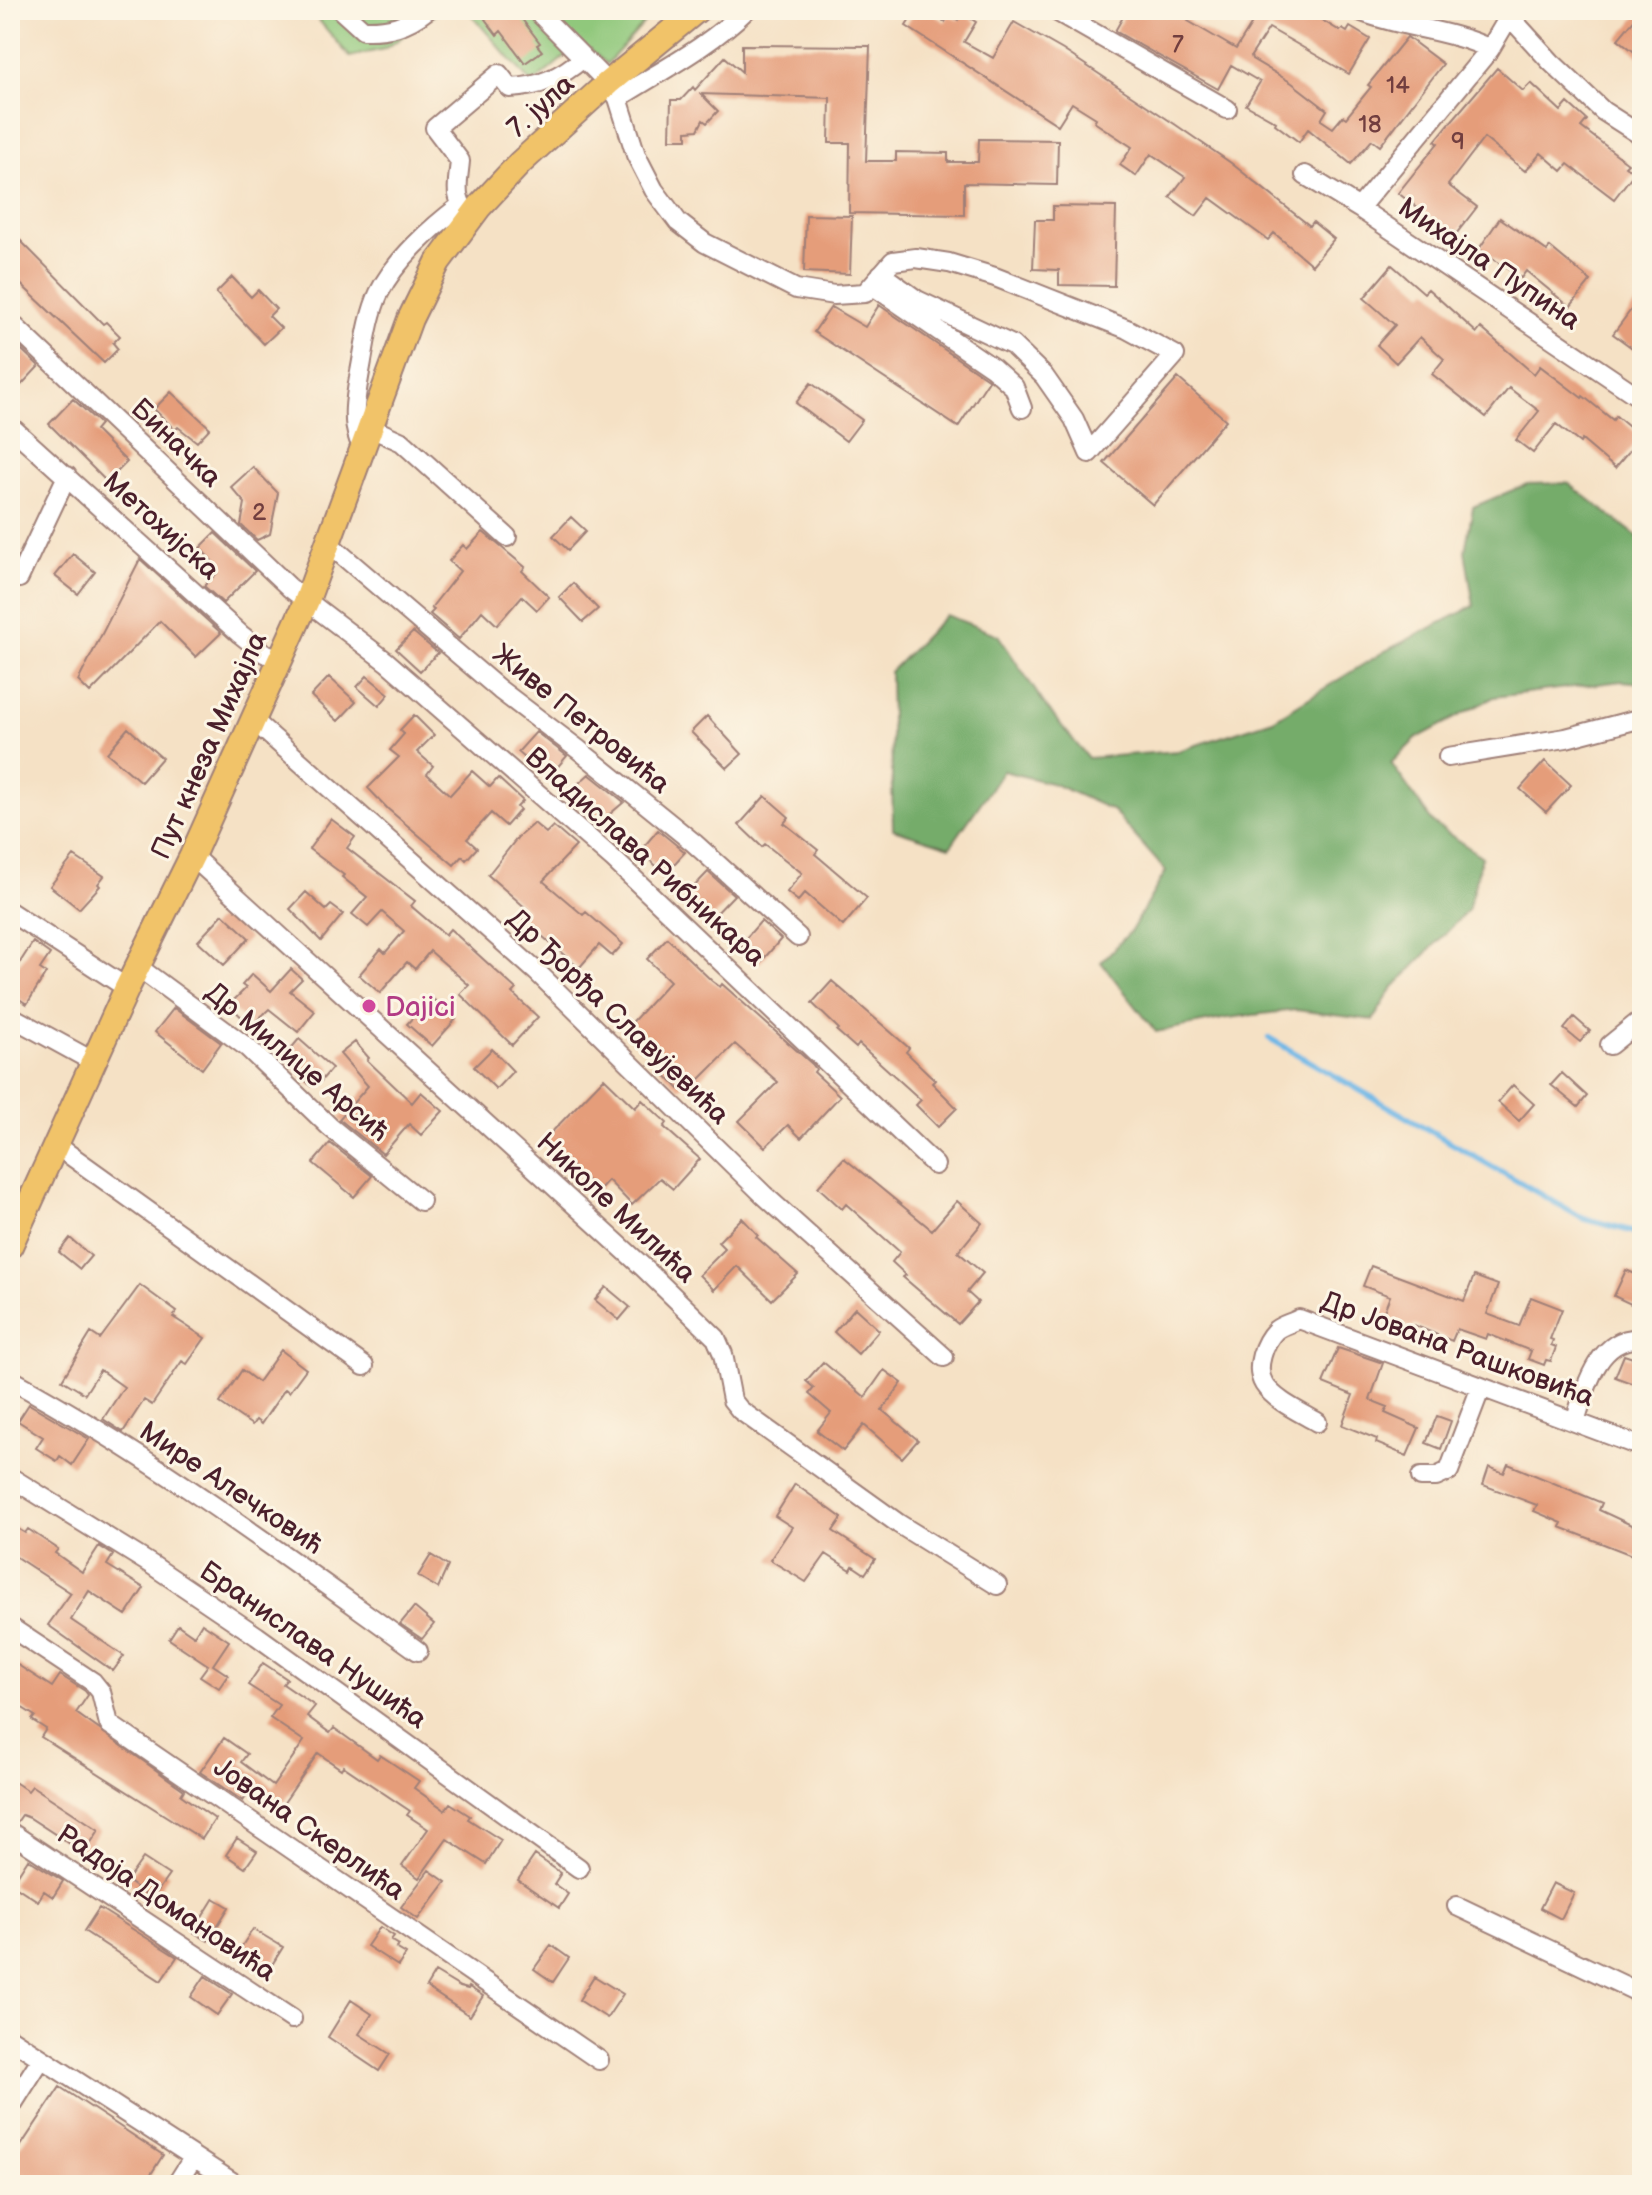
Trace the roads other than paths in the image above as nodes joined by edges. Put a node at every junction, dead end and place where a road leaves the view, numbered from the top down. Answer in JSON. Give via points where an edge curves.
{"nodes":[{"id":1,"x":341,"y":10,"type":"edge"},
{"id":2,"x":427,"y":10,"type":"edge"},
{"id":3,"x":536,"y":10,"type":"edge"},
{"id":4,"x":697,"y":10,"type":"edge"},
{"id":5,"x":746,"y":10,"type":"edge"},
{"id":6,"x":1054,"y":10,"type":"edge"},
{"id":7,"x":1357,"y":10,"type":"edge"},
{"id":8,"x":1511,"y":13,"type":"edge"},
{"id":9,"x":1490,"y":49,"type":"junction"},
{"id":10,"x":583,"y":58,"type":"junction"},
{"id":11,"x":613,"y":90,"type":"junction"},
{"id":12,"x":1227,"y":109,"type":"dead end"},
{"id":13,"x":1640,"y":131,"type":"edge"},
{"id":14,"x":1305,"y":175,"type":"dead end"},
{"id":15,"x":1359,"y":208,"type":"junction"},
{"id":16,"x":465,"y":211,"type":"junction"},
{"id":17,"x":439,"y":260,"type":"joint"},
{"id":18,"x":873,"y":284,"type":"junction"},
{"id":19,"x":10,"y":322,"type":"edge"},
{"id":20,"x":1642,"y":399,"type":"edge"},
{"id":21,"x":1022,"y":408,"type":"dead end"},
{"id":22,"x":10,"y":426,"type":"edge"},
{"id":23,"x":368,"y":436,"type":"junction"},
{"id":24,"x":67,"y":476,"type":"junction"},
{"id":25,"x":507,"y":537,"type":"dead end"},
{"id":26,"x":329,"y":544,"type":"junction"},
{"id":27,"x":19,"y":578,"type":"dead end"},
{"id":28,"x":307,"y":600,"type":"junction"},
{"id":29,"x":281,"y":659,"type":"junction"},
{"id":30,"x":1642,"y":718,"type":"edge"},
{"id":31,"x":253,"y":720,"type":"junction"},
{"id":32,"x":1448,"y":757,"type":"dead end"},
{"id":33,"x":192,"y":856,"type":"junction"},
{"id":34,"x":10,"y":912,"type":"edge"},
{"id":35,"x":798,"y":937,"type":"dead end"},
{"id":36,"x":133,"y":977,"type":"junction"},
{"id":37,"x":10,"y":1016,"type":"edge"},
{"id":38,"x":1642,"y":1019,"type":"edge"},
{"id":39,"x":1610,"y":1045,"type":"dead end"},
{"id":40,"x":94,"y":1062,"type":"junction"},
{"id":41,"x":56,"y":1145,"type":"junction"},
{"id":42,"x":935,"y":1165,"type":"dead end"},
{"id":43,"x":421,"y":1201,"type":"dead end"},
{"id":44,"x":10,"y":1246,"type":"edge"},
{"id":45,"x":1642,"y":1339,"type":"edge"},
{"id":46,"x":944,"y":1357,"type":"dead end"},
{"id":47,"x":364,"y":1366,"type":"dead end"},
{"id":48,"x":10,"y":1379,"type":"edge"},
{"id":49,"x":1481,"y":1387,"type":"junction"},
{"id":50,"x":1317,"y":1422,"type":"dead end"},
{"id":51,"x":1575,"y":1422,"type":"junction"},
{"id":52,"x":1642,"y":1447,"type":"edge"},
{"id":53,"x":10,"y":1477,"type":"edge"},
{"id":54,"x":1421,"y":1477,"type":"dead end"},
{"id":55,"x":997,"y":1585,"type":"dead end"},
{"id":56,"x":10,"y":1627,"type":"edge"},
{"id":57,"x":418,"y":1651,"type":"dead end"},
{"id":58,"x":10,"y":1832,"type":"edge"},
{"id":59,"x":579,"y":1868,"type":"dead end"},
{"id":60,"x":1457,"y":1906,"type":"dead end"},
{"id":61,"x":1642,"y":1994,"type":"edge"},
{"id":62,"x":292,"y":2019,"type":"dead end"},
{"id":63,"x":10,"y":2038,"type":"edge"},
{"id":64,"x":41,"y":2059,"type":"junction"},
{"id":65,"x":599,"y":2060,"type":"dead end"},
{"id":66,"x":10,"y":2108,"type":"edge"},
{"id":67,"x":193,"y":2158,"type":"junction"},
{"id":68,"x":176,"y":2185,"type":"edge"},
{"id":69,"x":237,"y":2185,"type":"edge"}],
"edges":[{"from":1,"to":2,"type":"street","via":[[363,30],[386,31]]},
{"from":3,"to":10,"type":"street"},
{"from":4,"to":11,"type":"main road","name":"7. јула"},
{"from":5,"to":11,"type":"street","via":[[688,56]]},
{"from":6,"to":12,"type":"street"},
{"from":7,"to":9,"type":"street"},
{"from":8,"to":9,"type":"street"},
{"from":8,"to":13,"type":"street","via":[[1551,62],[1603,111]]},
{"from":9,"to":15,"type":"street"},
{"from":10,"to":11,"type":"street"},
{"from":10,"to":16,"type":"street","via":[[530,87],[510,88],[499,74],[435,128],[460,161],[457,194]]},
{"from":11,"to":16,"type":"main road","name":"7. јула"},
{"from":11,"to":18,"type":"street","via":[[654,190],[678,222],[705,243],[796,289],[834,295]]},
{"from":14,"to":15,"type":"street","name":"Михајла Пупина"},
{"from":15,"to":20,"type":"street","name":"Михајла Пупина"},
{"from":16,"to":17,"type":"main road","name":"7. јула"},
{"from":16,"to":23,"type":"street","via":[[436,224],[380,292],[355,400],[359,440]]},
{"from":17,"to":23,"type":"main road","name":"Пут кнеза Михајла","via":[[410,319]]},
{"from":18,"to":18,"type":"street","via":[[1012,345],[1044,376],[1074,419],[1089,453],[1175,355],[1127,329],[949,263],[893,261]]},
{"from":18,"to":21,"type":"street","via":[[993,368],[1014,387]]},
{"from":19,"to":28,"type":"street","name":"Биначка"},
{"from":22,"to":24,"type":"street","name":"Метохијска"},
{"from":23,"to":25,"type":"street","via":[[402,442]]},
{"from":23,"to":26,"type":"main road","name":"Пут кнеза Михајла"},
{"from":24,"to":27,"type":"street"},
{"from":24,"to":29,"type":"street","name":"Метохијска","via":[[240,634]]},
{"from":26,"to":28,"type":"main road","name":"Пут кнеза Михајла"},
{"from":26,"to":35,"type":"street","name":"Живе Петровића","via":[[500,690],[694,843]]},
{"from":28,"to":29,"type":"main road","name":"Пут кнеза Михајла"},
{"from":28,"to":42,"type":"street","name":"Владислава Рибникара","via":[[387,662],[614,860]]},
{"from":29,"to":31,"type":"main road","name":"Пут кнеза Михајла"},
{"from":30,"to":32,"type":"street","via":[[1566,738]]},
{"from":31,"to":33,"type":"main road","name":"Пут кнеза Михајла"},
{"from":31,"to":46,"type":"street","name":"Др Ђорђа Славујевића","via":[[537,972],[764,1195]]},
{"from":33,"to":36,"type":"main road","name":"Пут кнеза Михајла"},
{"from":33,"to":55,"type":"street","name":"Николе Милића","via":[[716,1338],[732,1400],[740,1410],[899,1524]]},
{"from":34,"to":36,"type":"street","name":"Др Милице Арсић"},
{"from":36,"to":40,"type":"main road","name":"Пут кнеза Михајла"},
{"from":36,"to":43,"type":"street","name":"Др Милице Арсић","via":[[248,1048],[330,1127]]},
{"from":37,"to":40,"type":"street"},
{"from":38,"to":39,"type":"street"},
{"from":40,"to":41,"type":"main road","name":"Пут кнеза Михајла"},
{"from":41,"to":44,"type":"main road","name":"Пут кнеза Михајла"},
{"from":41,"to":47,"type":"street"},
{"from":45,"to":51,"type":"street","via":[[1613,1345],[1601,1359]]},
{"from":48,"to":57,"type":"street","name":"Мире Алечковић","via":[[62,1407],[258,1536]]},
{"from":49,"to":50,"type":"street","name":"Др Јована Рашковића","via":[[1299,1319],[1278,1328],[1267,1341],[1260,1371],[1276,1397]]},
{"from":49,"to":51,"type":"street","name":"Др Јована Рашковића"},
{"from":49,"to":54,"type":"street","via":[[1449,1471]]},
{"from":51,"to":52,"type":"street","name":"Др Јована Рашковића"},
{"from":53,"to":59,"type":"street","name":"Бранислава Нушића","via":[[257,1636]]},
{"from":56,"to":65,"type":"street","name":"Јована Скерлића","via":[[93,1682],[109,1724]]},
{"from":58,"to":62,"type":"street","name":"Радоја Домановића"},
{"from":60,"to":61,"type":"street"},
{"from":63,"to":64,"type":"street"},
{"from":64,"to":66,"type":"street"},
{"from":64,"to":67,"type":"street"},
{"from":67,"to":68,"type":"street"},
{"from":67,"to":69,"type":"street"}]}
